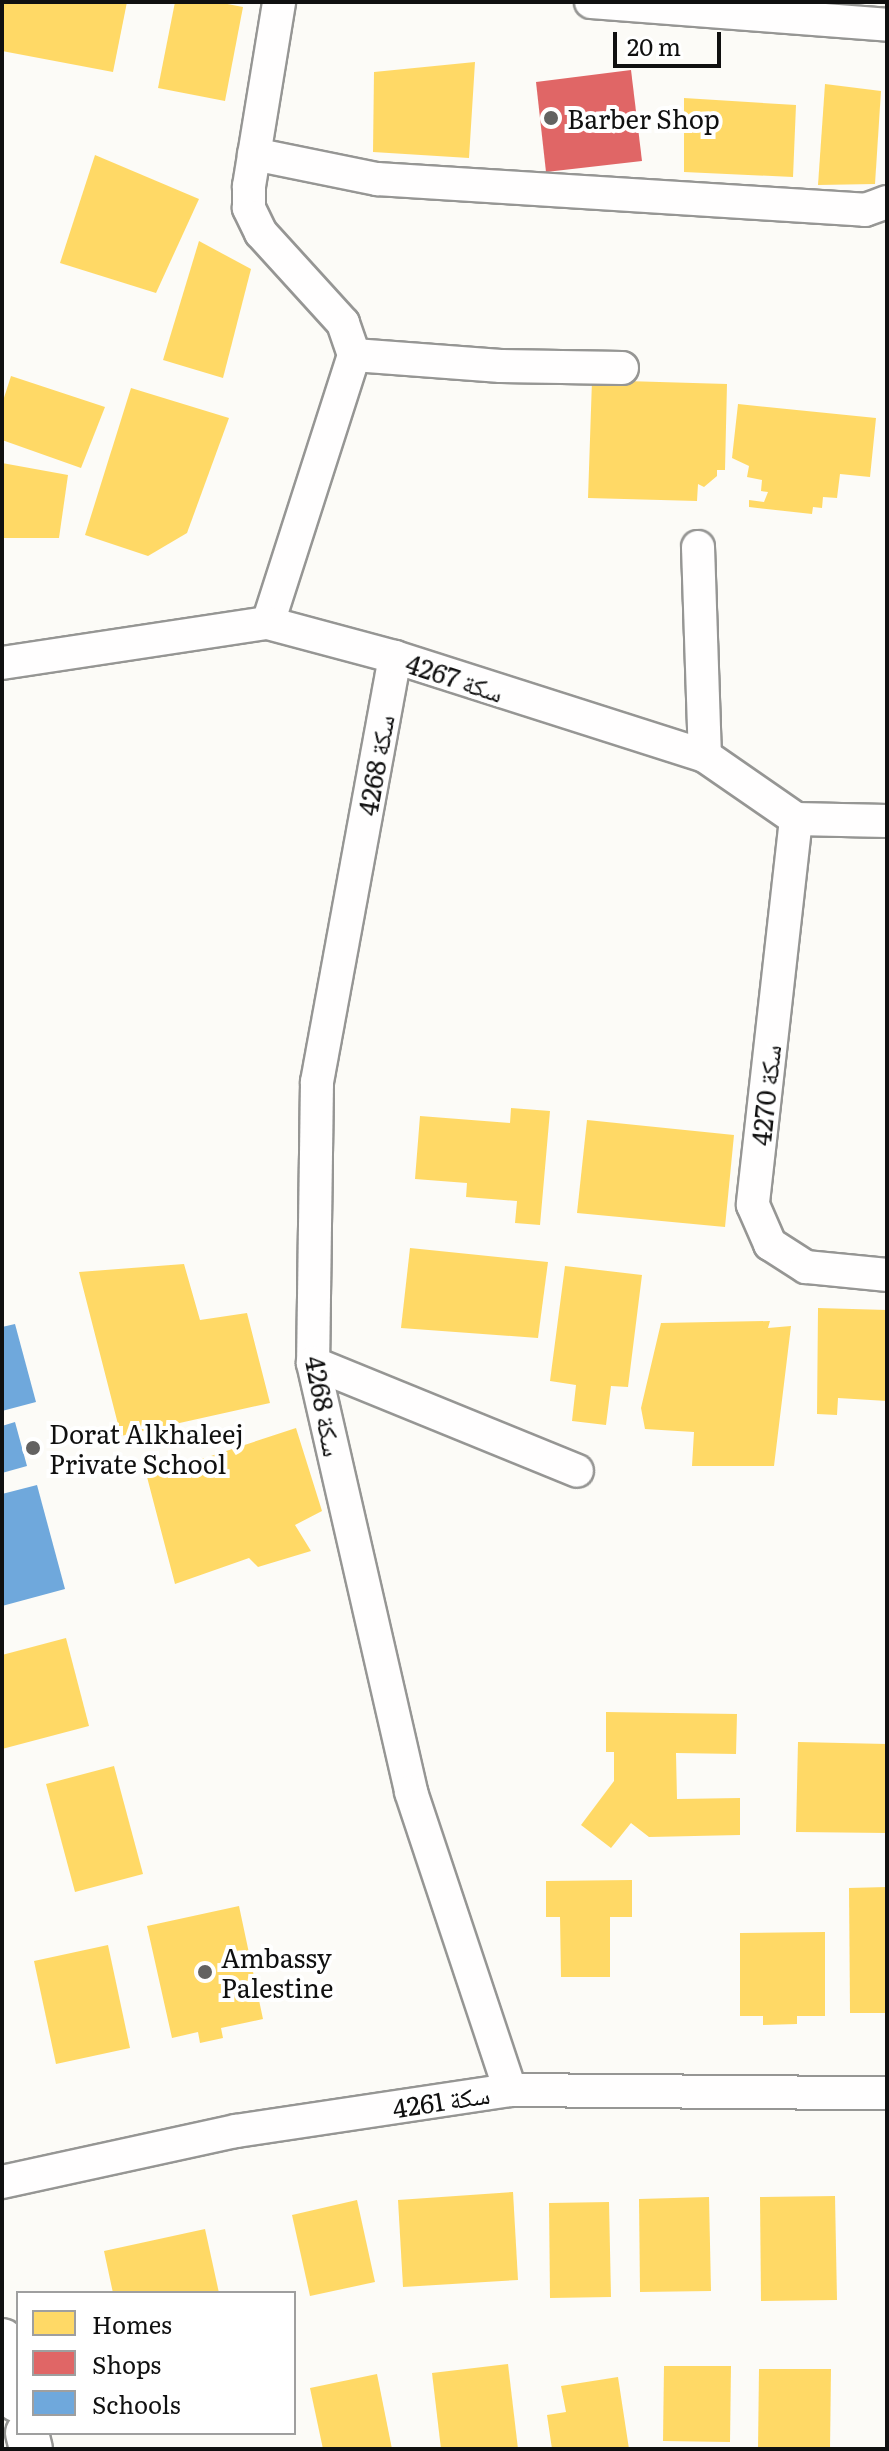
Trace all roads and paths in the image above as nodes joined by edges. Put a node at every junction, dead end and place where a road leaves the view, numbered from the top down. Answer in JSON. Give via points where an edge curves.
{"nodes":[{"id":1,"x":279,"y":2,"type":"edge"},
{"id":2,"x":591,"y":2,"type":"edge"},
{"id":3,"x":887,"y":25,"type":"edge"},
{"id":4,"x":254,"y":154,"type":"junction"},
{"id":5,"x":887,"y":202,"type":"edge"},
{"id":6,"x":354,"y":355,"type":"junction"},
{"id":7,"x":622,"y":368,"type":"dead end"},
{"id":8,"x":698,"y":547,"type":"dead end"},
{"id":9,"x":268,"y":623,"type":"junction"},
{"id":10,"x":395,"y":657,"type":"junction"},
{"id":11,"x":2,"y":663,"type":"edge"},
{"id":12,"x":705,"y":756,"type":"junction"},
{"id":13,"x":796,"y":819,"type":"junction"},
{"id":14,"x":887,"y":821,"type":"edge"},
{"id":15,"x":887,"y":1275,"type":"edge"},
{"id":16,"x":313,"y":1363,"type":"junction"},
{"id":17,"x":577,"y":1471,"type":"dead end"},
{"id":18,"x":510,"y":2090,"type":"junction"},
{"id":19,"x":887,"y":2093,"type":"edge"},
{"id":20,"x":2,"y":2182,"type":"edge"},
{"id":21,"x":2,"y":2340,"type":"edge"},
{"id":22,"x":16,"y":2393,"type":"edge"}],
"edges":[{"from":1,"to":4,"type":"street"},
{"from":2,"to":3,"type":"street"},
{"from":4,"to":5,"type":"street","via":[[377,179],[865,210]]},
{"from":4,"to":6,"type":"street","via":[[249,208],[261,233],[343,323]]},
{"from":6,"to":7,"type":"street"},
{"from":6,"to":9,"type":"street"},
{"from":8,"to":12,"type":"street"},
{"from":9,"to":10,"type":"street","name":"سكة 4267"},
{"from":9,"to":11,"type":"street","name":"سكة 4267"},
{"from":10,"to":12,"type":"street","name":"سكة 4267"},
{"from":10,"to":16,"type":"street","name":"سكة 4268","via":[[317,1082]]},
{"from":12,"to":13,"type":"street","name":"سكة 4267"},
{"from":13,"to":14,"type":"street"},
{"from":13,"to":15,"type":"street","name":"سكة 4270","via":[[753,1205],[770,1244],[806,1267]]},
{"from":16,"to":17,"type":"street"},
{"from":16,"to":18,"type":"street","name":"سكة 4268","via":[[411,1792]]},
{"from":18,"to":19,"type":"street","name":"سكة 4261"},
{"from":18,"to":20,"type":"street","name":"سكة 4261","via":[[236,2131]]},
{"from":21,"to":22,"type":"street"}]}
